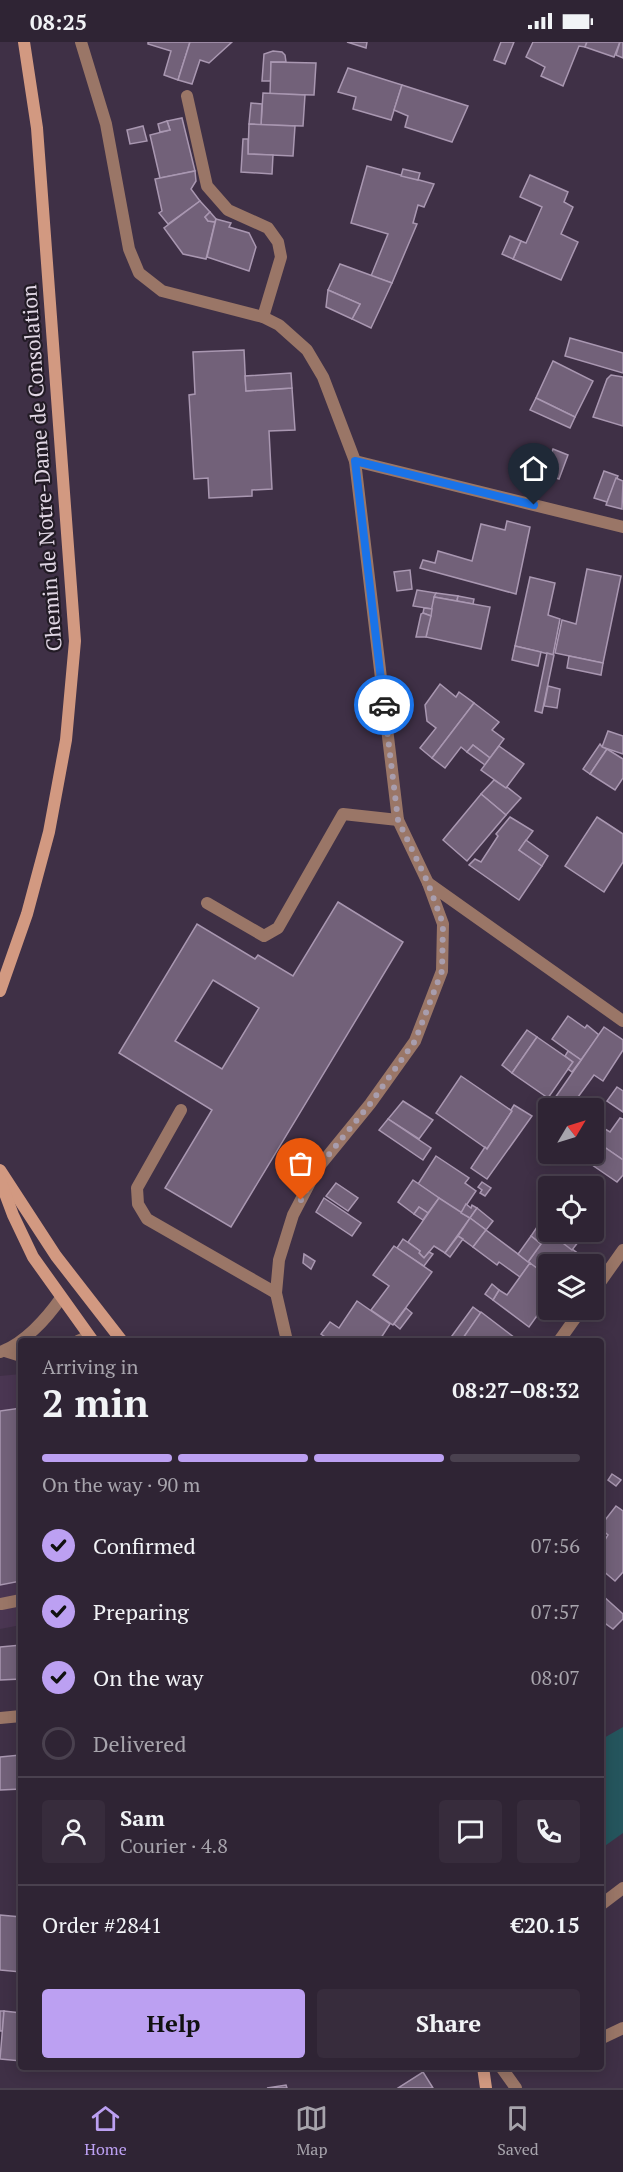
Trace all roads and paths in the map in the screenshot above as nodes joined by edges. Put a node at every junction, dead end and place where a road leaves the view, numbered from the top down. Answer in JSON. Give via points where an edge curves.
{"nodes":[{"id":1,"x":24,"y":42,"type":"edge"},
{"id":2,"x":81,"y":42,"type":"edge"},
{"id":3,"x":187,"y":96,"type":"dead end"},
{"id":4,"x":263,"y":317,"type":"junction"},
{"id":5,"x":355,"y":461,"type":"junction"},
{"id":6,"x":623,"y":527,"type":"edge"},
{"id":7,"x":398,"y":820,"type":"junction"},
{"id":8,"x":428,"y":883,"type":"junction"},
{"id":9,"x":207,"y":903,"type":"dead end"},
{"id":10,"x":0,"y":991,"type":"edge"},
{"id":11,"x":623,"y":1021,"type":"edge"},
{"id":12,"x":181,"y":1110,"type":"dead end"},
{"id":13,"x":0,"y":1170,"type":"edge"},
{"id":14,"x":0,"y":1180,"type":"edge"},
{"id":15,"x":623,"y":1250,"type":"edge"},
{"id":16,"x":604,"y":1277,"type":"edge"},
{"id":17,"x":276,"y":1293,"type":"junction"},
{"id":18,"x":61,"y":1299,"type":"junction"},
{"id":19,"x":574,"y":1320,"type":"edge"},
{"id":20,"x":22,"y":1338,"type":"edge"},
{"id":21,"x":86,"y":1338,"type":"edge"},
{"id":22,"x":120,"y":1338,"type":"edge"},
{"id":23,"x":285,"y":1338,"type":"edge"},
{"id":24,"x":561,"y":1338,"type":"edge"},
{"id":25,"x":18,"y":1341,"type":"edge"},
{"id":26,"x":2,"y":1352,"type":"edge"},
{"id":27,"x":18,"y":1355,"type":"edge"},
{"id":28,"x":18,"y":1601,"type":"edge"},
{"id":29,"x":1,"y":1604,"type":"edge"},
{"id":30,"x":18,"y":1716,"type":"edge"},
{"id":31,"x":0,"y":1718,"type":"edge"},
{"id":32,"x":623,"y":1888,"type":"edge"},
{"id":33,"x":604,"y":1902,"type":"edge"},
{"id":34,"x":623,"y":2028,"type":"edge"},
{"id":35,"x":604,"y":2037,"type":"edge"},
{"id":36,"x":483,"y":2070,"type":"edge"},
{"id":37,"x":503,"y":2070,"type":"edge"},
{"id":38,"x":486,"y":2088,"type":"edge"},
{"id":39,"x":516,"y":2088,"type":"edge"}],
"edges":[{"from":1,"to":10,"type":"street","name":"Chemin de Notre-Dame de Consolation","via":[[37,128],[75,640],[66,740],[48,832],[27,914]]},
{"from":2,"to":4,"type":"street","via":[[106,124],[129,249],[139,273],[162,291]]},
{"from":3,"to":4,"type":"street","via":[[207,186],[228,210],[268,228],[278,242],[281,257]]},
{"from":4,"to":5,"type":"street","via":[[279,325],[307,350],[323,377]]},
{"from":5,"to":6,"type":"street"},
{"from":5,"to":7,"type":"street"},
{"from":7,"to":8,"type":"street"},
{"from":7,"to":9,"type":"street","via":[[343,814],[278,928],[264,936]]},
{"from":8,"to":11,"type":"street"},
{"from":8,"to":17,"type":"street","via":[[443,924],[442,971],[415,1041],[317,1169],[293,1215],[279,1260]]},
{"from":12,"to":17,"type":"street","via":[[137,1188],[138,1204],[147,1219]]},
{"from":13,"to":22,"type":"street","via":[[56,1256]]},
{"from":14,"to":18,"type":"street","via":[[33,1257]]},
{"from":15,"to":16,"type":"street"},
{"from":17,"to":23,"type":"street"},
{"from":18,"to":20,"type":"street"},
{"from":18,"to":21,"type":"street"},
{"from":19,"to":24,"type":"street"},
{"from":25,"to":26,"type":"street"},
{"from":26,"to":27,"type":"street"},
{"from":28,"to":29,"type":"street"},
{"from":30,"to":31,"type":"street"},
{"from":32,"to":33,"type":"street"},
{"from":34,"to":35,"type":"street"},
{"from":36,"to":38,"type":"street"},
{"from":37,"to":39,"type":"street"}]}
